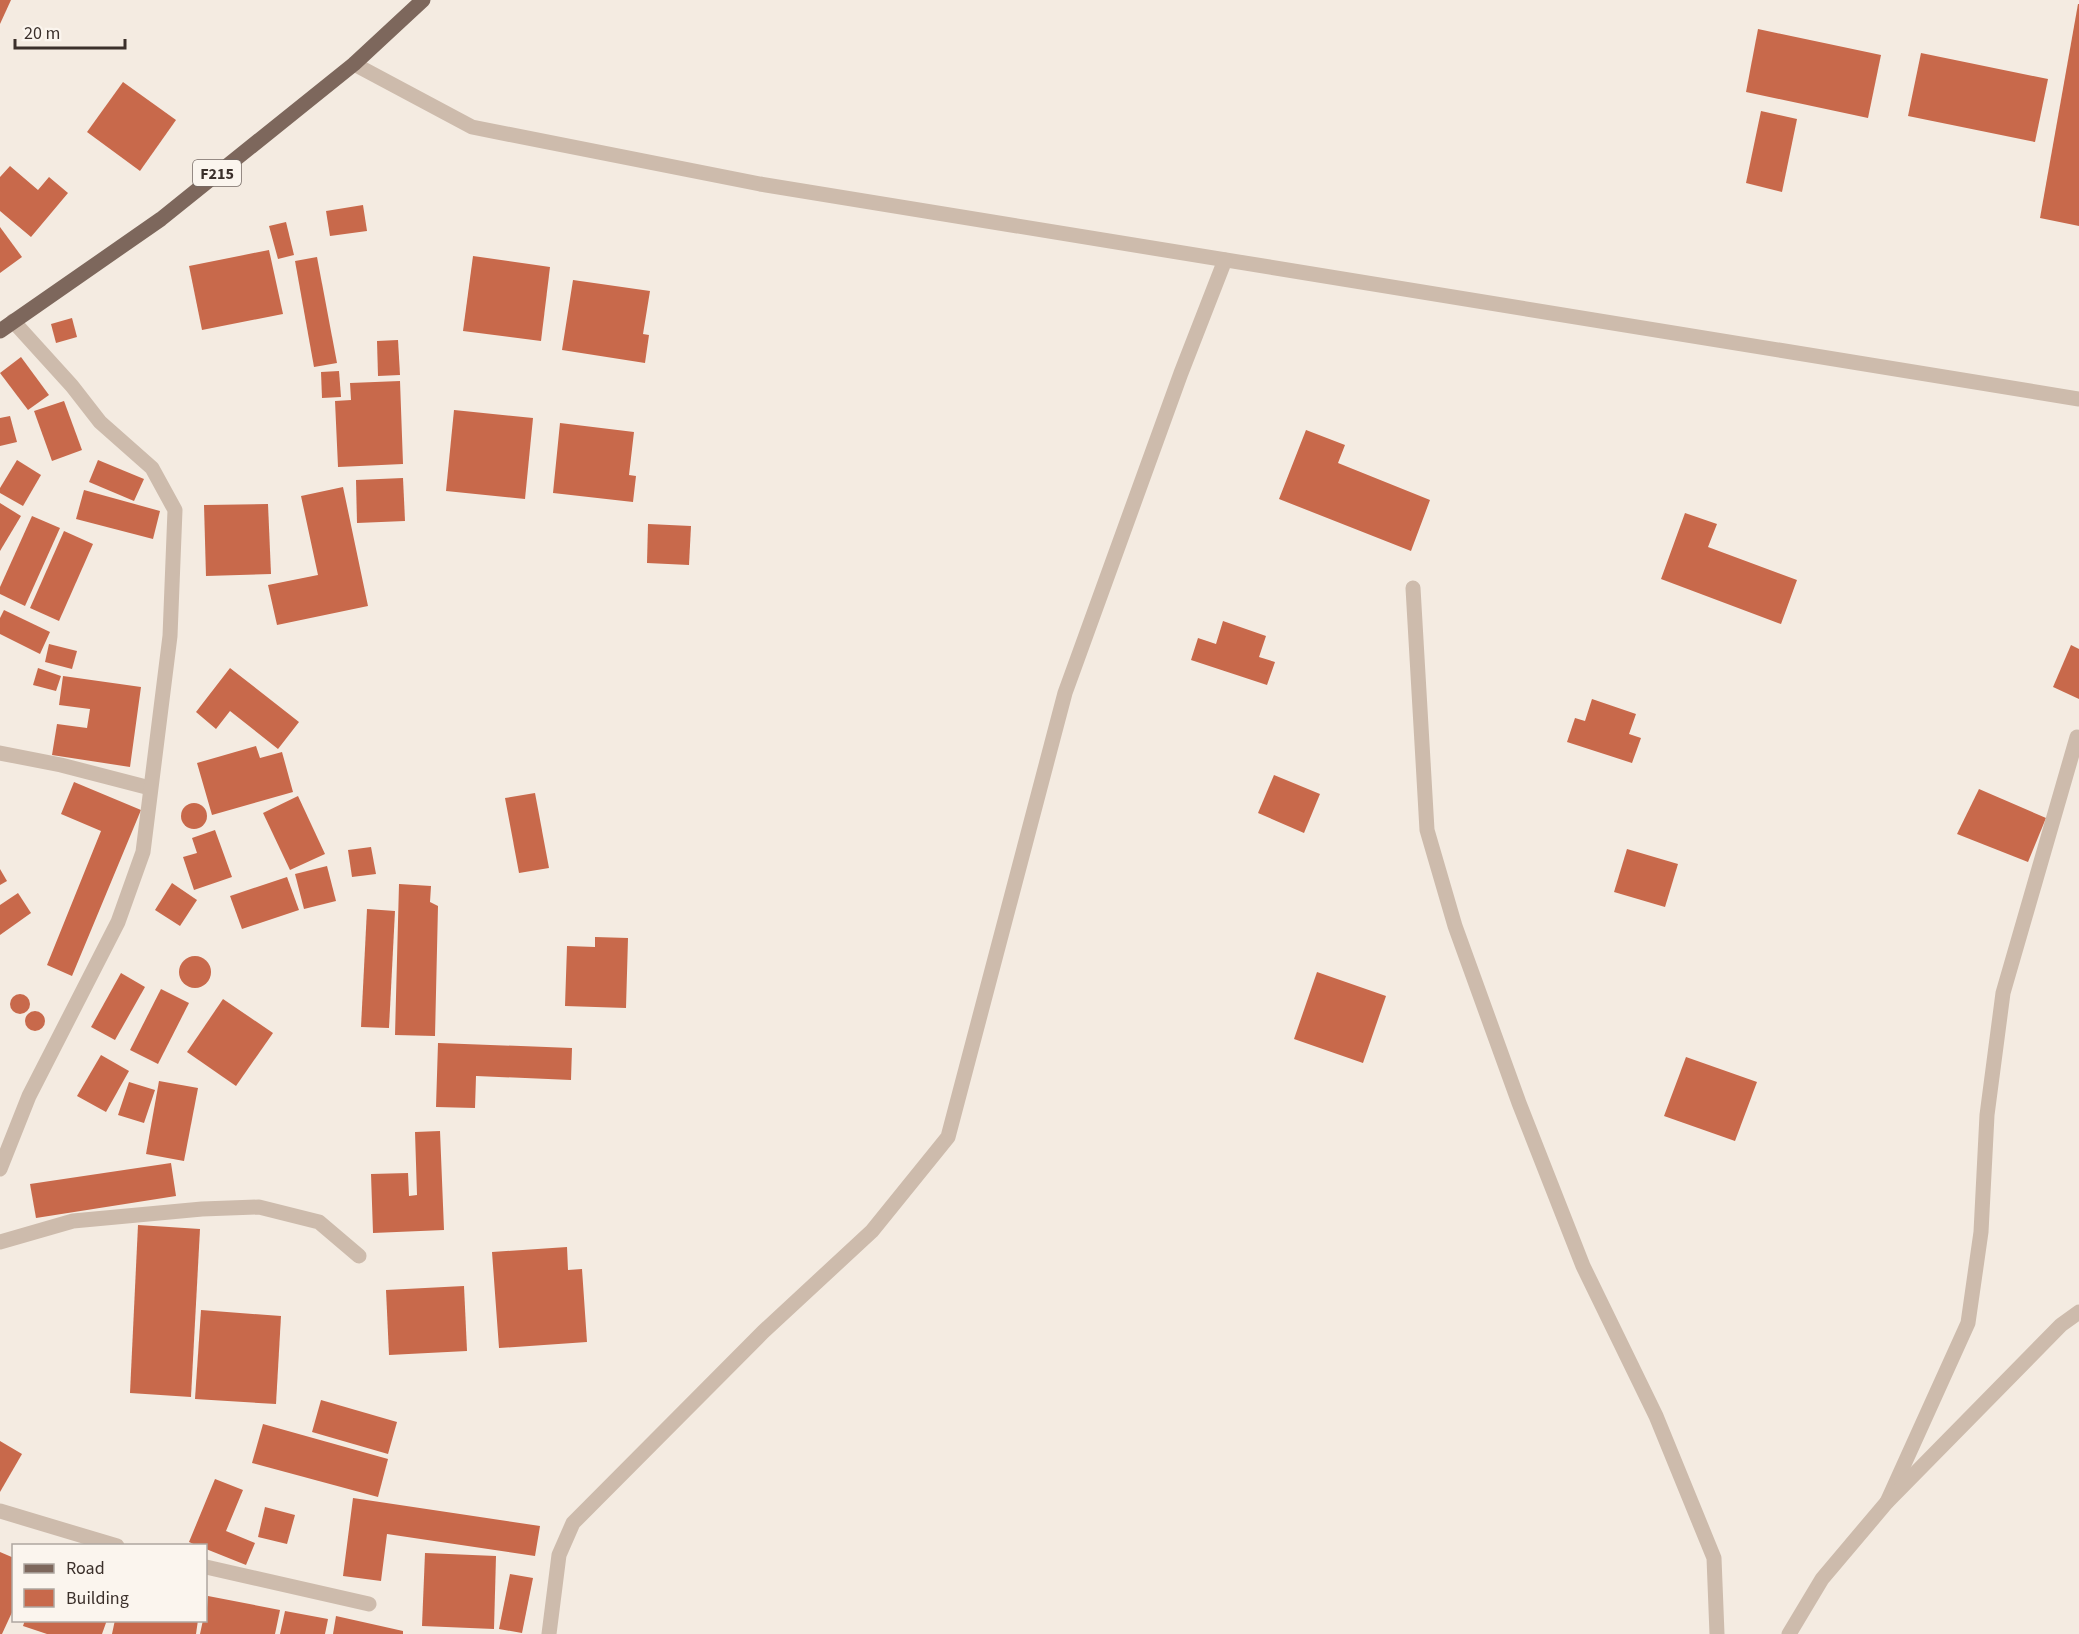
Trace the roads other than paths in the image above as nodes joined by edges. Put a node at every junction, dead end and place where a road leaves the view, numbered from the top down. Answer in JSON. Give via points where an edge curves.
{"nodes":[{"id":1,"x":423,"y":0,"type":"edge"},
{"id":2,"x":354,"y":64,"type":"junction"},
{"id":3,"x":1225,"y":260,"type":"junction"},
{"id":4,"x":13,"y":321,"type":"junction"},
{"id":5,"x":0,"y":331,"type":"edge"},
{"id":6,"x":2079,"y":399,"type":"edge"},
{"id":7,"x":1413,"y":588,"type":"dead end"},
{"id":8,"x":2077,"y":737,"type":"dead end"},
{"id":9,"x":0,"y":753,"type":"edge"},
{"id":10,"x":150,"y":788,"type":"junction"},
{"id":11,"x":0,"y":1169,"type":"edge"},
{"id":12,"x":0,"y":1242,"type":"edge"},
{"id":13,"x":359,"y":1256,"type":"dead end"},
{"id":14,"x":2079,"y":1312,"type":"edge"},
{"id":15,"x":1887,"y":1502,"type":"junction"},
{"id":16,"x":0,"y":1511,"type":"edge"},
{"id":17,"x":114,"y":1544,"type":"edge"},
{"id":18,"x":207,"y":1567,"type":"edge"},
{"id":19,"x":369,"y":1604,"type":"dead end"},
{"id":20,"x":549,"y":1634,"type":"edge"},
{"id":21,"x":1717,"y":1634,"type":"edge"},
{"id":22,"x":1789,"y":1634,"type":"edge"}],
"edges":[{"from":1,"to":2,"type":"main road","number":"F215"},
{"from":2,"to":3,"type":"street","via":[[472,127],[760,184]]},
{"from":2,"to":4,"type":"main road","number":"F215","via":[[161,219]]},
{"from":3,"to":6,"type":"street"},
{"from":3,"to":20,"type":"street","via":[[1065,693],[948,1137],[872,1231],[763,1332],[573,1523],[559,1555]]},
{"from":4,"to":5,"type":"main road","number":"F215"},
{"from":4,"to":10,"type":"street","via":[[100,422],[152,468],[176,510],[170,636]]},
{"from":7,"to":21,"type":"street","via":[[1427,830],[1455,926],[1583,1266],[1656,1416],[1714,1558]]},
{"from":8,"to":15,"type":"street","via":[[2004,993],[1987,1115],[1981,1232],[1968,1323]]},
{"from":9,"to":10,"type":"street"},
{"from":10,"to":11,"type":"street","via":[[143,852],[118,922],[29,1096]]},
{"from":12,"to":13,"type":"street","via":[[73,1221],[259,1207],[319,1222]]},
{"from":14,"to":15,"type":"street","via":[[2061,1325]]},
{"from":15,"to":22,"type":"street","via":[[1822,1579]]},
{"from":16,"to":17,"type":"street"},
{"from":18,"to":19,"type":"street"}]}
